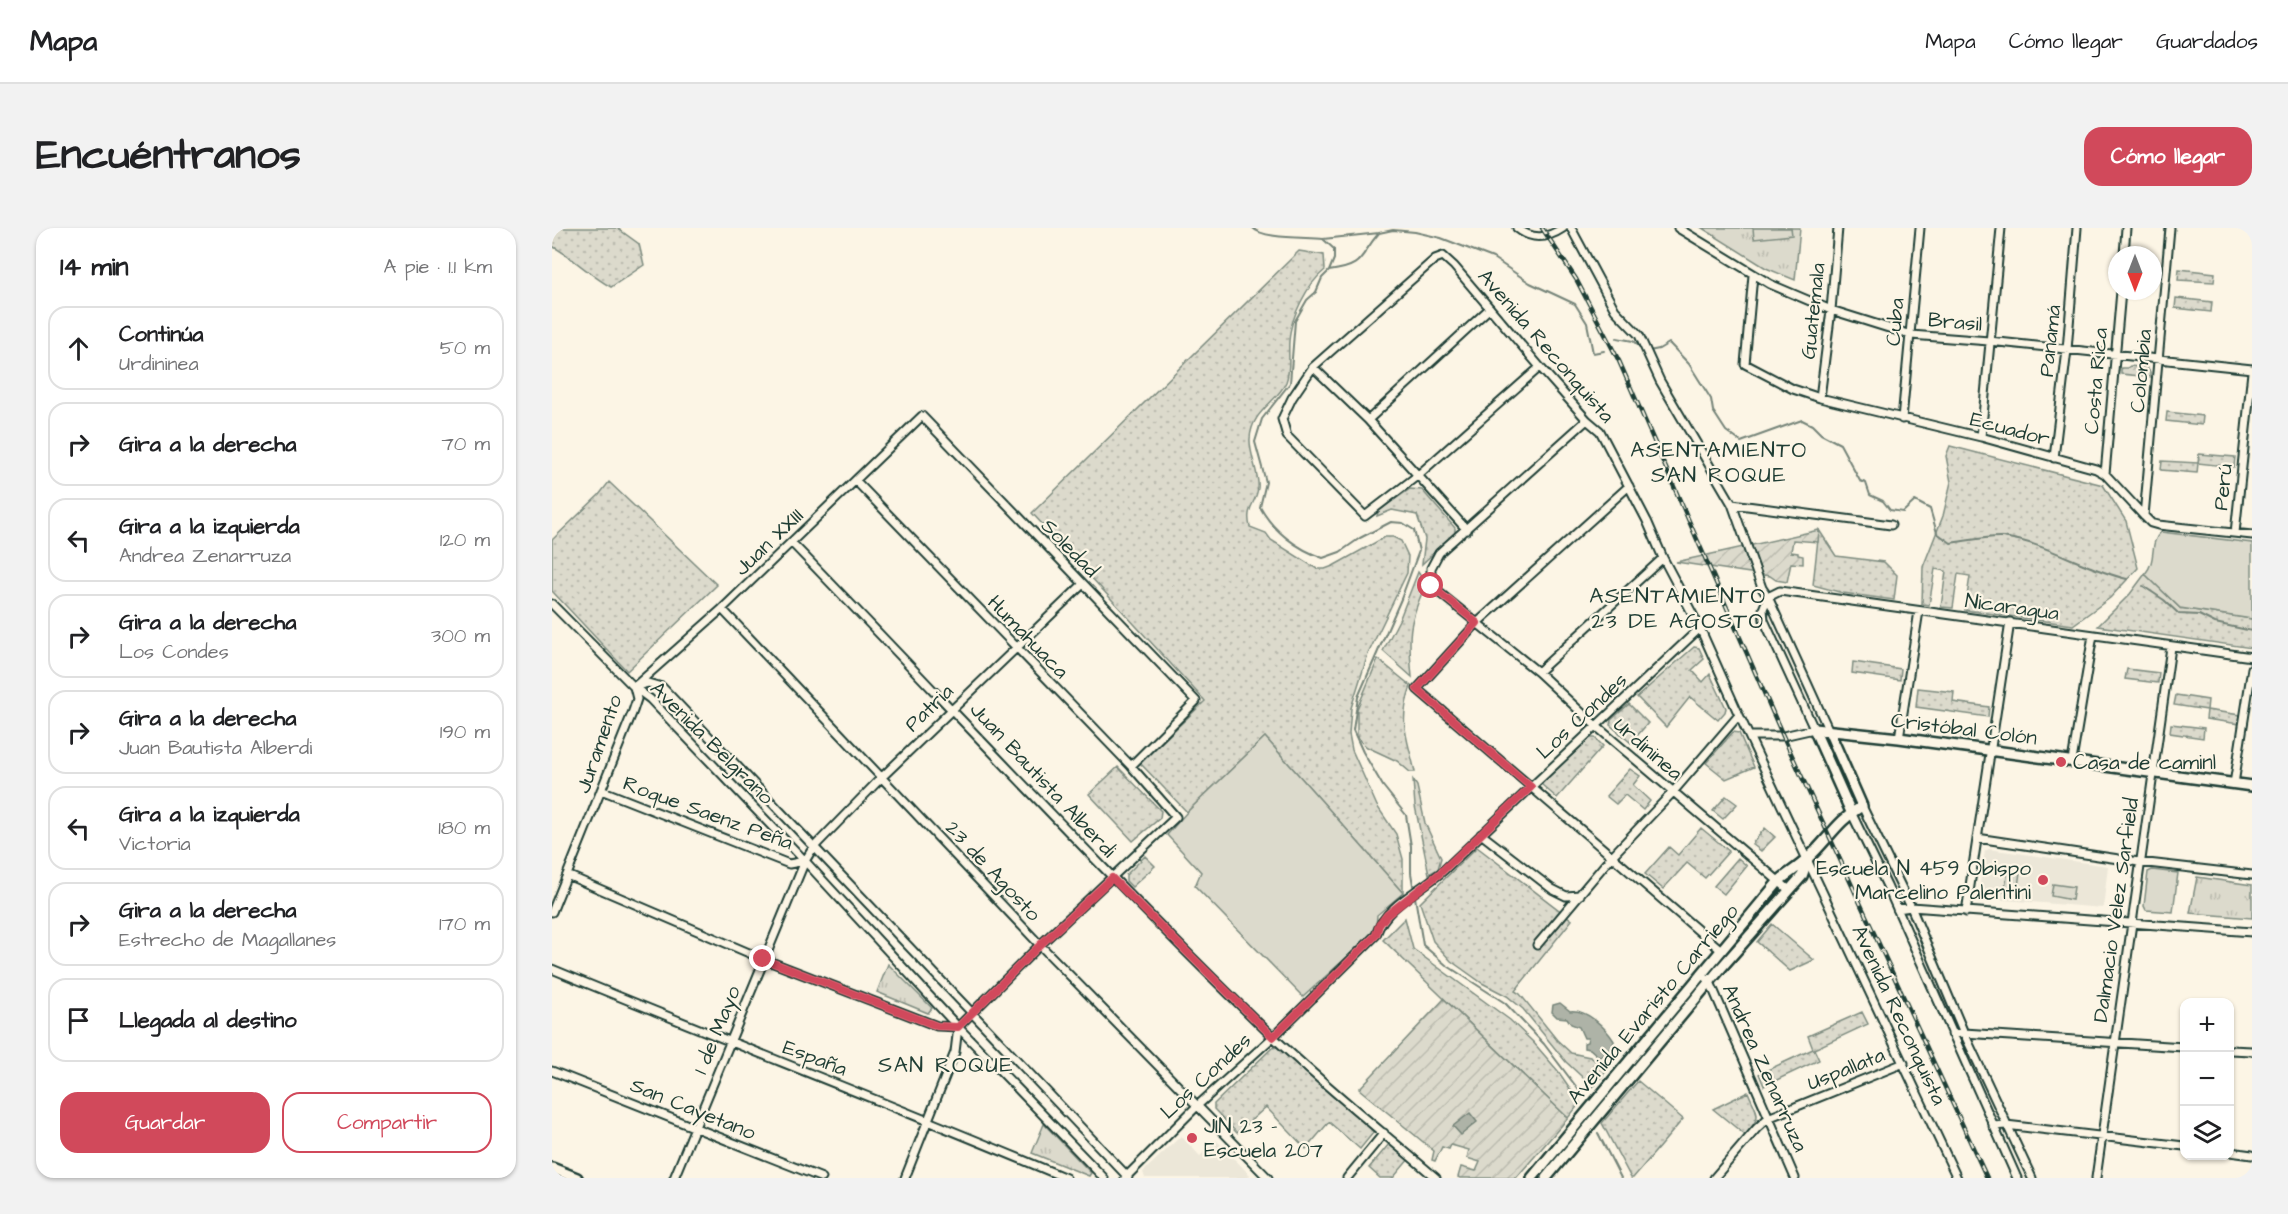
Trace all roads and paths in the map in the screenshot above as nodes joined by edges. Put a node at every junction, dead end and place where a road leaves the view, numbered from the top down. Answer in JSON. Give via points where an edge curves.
{"nodes":[{"id":1,"x":1517,"y":228,"type":"edge"},
{"id":2,"x":1563,"y":228,"type":"edge"},
{"id":3,"x":1571,"y":228,"type":"edge"},
{"id":4,"x":1678,"y":228,"type":"edge"},
{"id":5,"x":1838,"y":228,"type":"edge"},
{"id":6,"x":1920,"y":228,"type":"edge"},
{"id":7,"x":2001,"y":228,"type":"edge"},
{"id":8,"x":2077,"y":228,"type":"edge"},
{"id":9,"x":2126,"y":228,"type":"edge"},
{"id":10,"x":2170,"y":228,"type":"edge"},
{"id":11,"x":2125,"y":246,"type":"edge"},
{"id":12,"x":1753,"y":275,"type":"junction"},
{"id":13,"x":2120,"y":300,"type":"edge"},
{"id":14,"x":1490,"y":308,"type":"junction"},
{"id":15,"x":1831,"y":310,"type":"junction"},
{"id":16,"x":1911,"y":335,"type":"junction"},
{"id":17,"x":1989,"y":341,"type":"junction"},
{"id":18,"x":2067,"y":350,"type":"junction"},
{"id":19,"x":2115,"y":354,"type":"junction"},
{"id":20,"x":2159,"y":359,"type":"junction"},
{"id":21,"x":1313,"y":367,"type":"junction"},
{"id":22,"x":1540,"y":367,"type":"junction"},
{"id":23,"x":2252,"y":371,"type":"edge"},
{"id":24,"x":1820,"y":398,"type":"junction"},
{"id":25,"x":922,"y":416,"type":"joint"},
{"id":26,"x":1902,"y":419,"type":"junction"},
{"id":27,"x":1368,"y":420,"type":"junction"},
{"id":28,"x":1587,"y":420,"type":"junction"},
{"id":29,"x":1980,"y":437,"type":"junction"},
{"id":30,"x":2054,"y":458,"type":"junction"},
{"id":31,"x":2105,"y":474,"type":"junction"},
{"id":32,"x":1417,"y":476,"type":"junction"},
{"id":33,"x":856,"y":481,"type":"junction"},
{"id":34,"x":1629,"y":486,"type":"junction"},
{"id":35,"x":1732,"y":504,"type":"junction"},
{"id":36,"x":2144,"y":516,"type":"junction"},
{"id":37,"x":1891,"y":525,"type":"dead end"},
{"id":38,"x":1467,"y":530,"type":"junction"},
{"id":39,"x":2235,"y":533,"type":"junction"},
{"id":40,"x":2252,"y":535,"type":"edge"},
{"id":41,"x":792,"y":543,"type":"junction"},
{"id":42,"x":1663,"y":558,"type":"junction"},
{"id":43,"x":1082,"y":585,"type":"junction"},
{"id":44,"x":1768,"y":597,"type":"junction"},
{"id":45,"x":552,"y":604,"type":"edge"},
{"id":46,"x":722,"y":609,"type":"junction"},
{"id":47,"x":1919,"y":611,"type":"junction"},
{"id":48,"x":2010,"y":622,"type":"junction"},
{"id":49,"x":1477,"y":623,"type":"junction"},
{"id":50,"x":1700,"y":628,"type":"junction"},
{"id":51,"x":2093,"y":635,"type":"junction"},
{"id":52,"x":2170,"y":647,"type":"junction"},
{"id":53,"x":1016,"y":649,"type":"junction"},
{"id":54,"x":2252,"y":657,"type":"edge"},
{"id":55,"x":2252,"y":668,"type":"edge"},
{"id":56,"x":1538,"y":672,"type":"junction"},
{"id":57,"x":634,"y":687,"type":"junction"},
{"id":58,"x":952,"y":708,"type":"junction"},
{"id":59,"x":1739,"y":715,"type":"junction"},
{"id":60,"x":1596,"y":726,"type":"junction"},
{"id":61,"x":1814,"y":729,"type":"junction"},
{"id":62,"x":1829,"y":731,"type":"junction"},
{"id":63,"x":1749,"y":736,"type":"junction"},
{"id":64,"x":1899,"y":738,"type":"junction"},
{"id":65,"x":1991,"y":751,"type":"junction"},
{"id":66,"x":2072,"y":761,"type":"junction"},
{"id":67,"x":1131,"y":766,"type":"junction"},
{"id":68,"x":2152,"y":773,"type":"junction"},
{"id":69,"x":882,"y":777,"type":"junction"},
{"id":70,"x":2234,"y":784,"type":"junction"},
{"id":71,"x":2252,"y":786,"type":"edge"},
{"id":72,"x":1531,"y":787,"type":"junction"},
{"id":73,"x":601,"y":790,"type":"junction"},
{"id":74,"x":1673,"y":792,"type":"junction"},
{"id":75,"x":1862,"y":806,"type":"junction"},
{"id":76,"x":1851,"y":812,"type":"junction"},
{"id":77,"x":1481,"y":834,"type":"junction"},
{"id":78,"x":1977,"y":838,"type":"junction"},
{"id":79,"x":813,"y":848,"type":"junction"},
{"id":80,"x":1612,"y":856,"type":"junction"},
{"id":81,"x":1808,"y":859,"type":"junction"},
{"id":82,"x":805,"y":861,"type":"junction"},
{"id":83,"x":2139,"y":862,"type":"junction"},
{"id":84,"x":567,"y":875,"type":"junction"},
{"id":85,"x":2252,"y":875,"type":"edge"},
{"id":86,"x":1112,"y":878,"type":"junction"},
{"id":87,"x":1779,"y":881,"type":"junction"},
{"id":88,"x":1789,"y":890,"type":"junction"},
{"id":89,"x":1580,"y":895,"type":"junction"},
{"id":90,"x":1911,"y":907,"type":"junction"},
{"id":91,"x":1897,"y":909,"type":"junction"},
{"id":92,"x":552,"y":912,"type":"edge"},
{"id":93,"x":1966,"y":912,"type":"junction"},
{"id":94,"x":2132,"y":923,"type":"junction"},
{"id":95,"x":2252,"y":932,"type":"edge"},
{"id":96,"x":1040,"y":945,"type":"junction"},
{"id":97,"x":1537,"y":945,"type":"dead end"},
{"id":98,"x":1721,"y":950,"type":"junction"},
{"id":99,"x":763,"y":959,"type":"junction"},
{"id":100,"x":552,"y":969,"type":"edge"},
{"id":101,"x":1701,"y":974,"type":"junction"},
{"id":102,"x":1710,"y":982,"type":"junction"},
{"id":103,"x":971,"y":1013,"type":"junction"},
{"id":104,"x":958,"y":1027,"type":"junction"},
{"id":105,"x":1964,"y":1033,"type":"junction"},
{"id":106,"x":1952,"y":1034,"type":"junction"},
{"id":107,"x":1273,"y":1037,"type":"junction"},
{"id":108,"x":2114,"y":1042,"type":"junction"},
{"id":109,"x":730,"y":1043,"type":"junction"},
{"id":110,"x":2180,"y":1047,"type":"edge"},
{"id":111,"x":2234,"y":1050,"type":"edge"},
{"id":112,"x":2252,"y":1051,"type":"edge"},
{"id":113,"x":1904,"y":1063,"type":"junction"},
{"id":114,"x":552,"y":1071,"type":"edge"},
{"id":115,"x":1197,"y":1106,"type":"junction"},
{"id":116,"x":1768,"y":1118,"type":"junction"},
{"id":117,"x":928,"y":1119,"type":"junction"},
{"id":118,"x":2006,"y":1125,"type":"junction"},
{"id":119,"x":1993,"y":1126,"type":"junction"},
{"id":120,"x":695,"y":1127,"type":"junction"},
{"id":121,"x":1384,"y":1133,"type":"junction"},
{"id":122,"x":2102,"y":1136,"type":"junction"},
{"id":123,"x":2180,"y":1146,"type":"edge"},
{"id":124,"x":2234,"y":1153,"type":"edge"},
{"id":125,"x":2252,"y":1155,"type":"edge"},
{"id":126,"x":552,"y":1168,"type":"edge"},
{"id":127,"x":1127,"y":1177,"type":"edge"},
{"id":128,"x":577,"y":1178,"type":"edge"},
{"id":129,"x":674,"y":1178,"type":"edge"},
{"id":130,"x":822,"y":1178,"type":"edge"},
{"id":131,"x":905,"y":1178,"type":"edge"},
{"id":132,"x":1066,"y":1178,"type":"edge"},
{"id":133,"x":1104,"y":1178,"type":"edge"},
{"id":134,"x":1268,"y":1178,"type":"edge"},
{"id":135,"x":1347,"y":1178,"type":"edge"},
{"id":136,"x":1436,"y":1178,"type":"edge"},
{"id":137,"x":1532,"y":1178,"type":"edge"},
{"id":138,"x":1546,"y":1178,"type":"edge"},
{"id":139,"x":1714,"y":1178,"type":"edge"},
{"id":140,"x":1795,"y":1178,"type":"edge"},
{"id":141,"x":1957,"y":1178,"type":"edge"},
{"id":142,"x":2017,"y":1178,"type":"edge"},
{"id":143,"x":2032,"y":1178,"type":"edge"},
{"id":144,"x":2096,"y":1178,"type":"edge"}],
"edges":[{"from":1,"to":2,"type":"street","via":[[1529,235],[1549,237]]},
{"from":3,"to":35,"type":"street","via":[[1615,310],[1639,335],[1660,381]]},
{"from":4,"to":12,"type":"street","name":"Brasil"},
{"from":5,"to":15,"type":"street","name":"Guatemala"},
{"from":6,"to":16,"type":"street","name":"Cuba"},
{"from":7,"to":17,"type":"street"},
{"from":8,"to":18,"type":"street","name":"Panamá"},
{"from":9,"to":11,"type":"street"},
{"from":10,"to":20,"type":"street","name":"Colombia"},
{"from":12,"to":15,"type":"street","name":"Brasil"},
{"from":12,"to":24,"type":"street","name":"Ecuador","via":[[1745,364]]},
{"from":13,"to":19,"type":"street","name":"Costa Rica"},
{"from":14,"to":21,"type":"street","name":"Avenida Reconquista","via":[[1443,256]]},
{"from":14,"to":22,"type":"street","name":"Avenida Reconquista"},
{"from":14,"to":27,"type":"street"},
{"from":15,"to":16,"type":"street","name":"Brasil"},
{"from":15,"to":24,"type":"street","name":"Guatemala"},
{"from":16,"to":17,"type":"street","name":"Brasil"},
{"from":16,"to":26,"type":"street","name":"Cuba"},
{"from":17,"to":18,"type":"street","name":"Brasil"},
{"from":17,"to":29,"type":"street"},
{"from":18,"to":19,"type":"street","name":"Brasil"},
{"from":18,"to":30,"type":"street","name":"Panamá"},
{"from":19,"to":20,"type":"street","name":"Brasil"},
{"from":19,"to":31,"type":"street","name":"Costa Rica"},
{"from":20,"to":23,"type":"street","name":"Brasil"},
{"from":20,"to":36,"type":"street","name":"Colombia"},
{"from":21,"to":27,"type":"street"},
{"from":21,"to":32,"type":"street","via":[[1282,419],[1287,436],[1365,516]]},
{"from":22,"to":28,"type":"street","name":"Avenida Reconquista"},
{"from":22,"to":32,"type":"street"},
{"from":23,"to":39,"type":"street","name":"Perú"},
{"from":24,"to":26,"type":"street","name":"Ecuador"},
{"from":25,"to":33,"type":"street","name":"Juan XXIII"},
{"from":25,"to":43,"type":"street","name":"Soledad"},
{"from":26,"to":29,"type":"street","name":"Ecuador"},
{"from":27,"to":32,"type":"street"},
{"from":28,"to":34,"type":"street","name":"Avenida Reconquista","via":[[1600,431]]},
{"from":28,"to":38,"type":"street"},
{"from":29,"to":30,"type":"street","name":"Ecuador"},
{"from":30,"to":31,"type":"street","name":"Ecuador"},
{"from":31,"to":36,"type":"street","name":"Ecuador"},
{"from":32,"to":38,"type":"street"},
{"from":33,"to":41,"type":"street","name":"Juan XXIII"},
{"from":33,"to":53,"type":"street","name":"Humahuaca"},
{"from":34,"to":42,"type":"street","name":"Avenida Reconquista"},
{"from":34,"to":49,"type":"street"},
{"from":35,"to":37,"type":"street"},
{"from":35,"to":44,"type":"street"},
{"from":36,"to":39,"type":"street","name":"Ecuador","via":[[2158,525]]},
{"from":38,"to":49,"type":"street","name":"Urdininea","via":[[1440,553],[1431,568],[1431,586]]},
{"from":39,"to":40,"type":"street","name":"Ecuador"},
{"from":41,"to":46,"type":"street","name":"Juan XXIII"},
{"from":41,"to":58,"type":"street","name":"Juan Bautista Alberdi"},
{"from":42,"to":50,"type":"street","name":"Avenida Reconquista"},
{"from":42,"to":56,"type":"street"},
{"from":43,"to":53,"type":"street","name":"Patria"},
{"from":43,"to":67,"type":"street","name":"Soledad","via":[[1196,701]]},
{"from":44,"to":47,"type":"street","name":"Nicaragua","via":[[1780,591]]},
{"from":44,"to":61,"type":"street","via":[[1764,620]]},
{"from":44,"to":62,"type":"street"},
{"from":45,"to":57,"type":"street"},
{"from":46,"to":57,"type":"street","name":"Juan XXIII"},
{"from":46,"to":69,"type":"street","name":"23 de Agosto"},
{"from":47,"to":48,"type":"street","name":"Nicaragua"},
{"from":47,"to":64,"type":"street"},
{"from":48,"to":51,"type":"street","name":"Nicaragua"},
{"from":48,"to":65,"type":"street"},
{"from":49,"to":56,"type":"street","name":"Urdininea"},
{"from":49,"to":72,"type":"street","via":[[1417,689]]},
{"from":50,"to":59,"type":"street","name":"Avenida Reconquista"},
{"from":50,"to":60,"type":"street","name":"Los Condes"},
{"from":51,"to":52,"type":"street","name":"Nicaragua"},
{"from":51,"to":66,"type":"street"},
{"from":52,"to":54,"type":"street","name":"Nicaragua"},
{"from":52,"to":68,"type":"street","name":"Dalmacio Velez Sarfield"},
{"from":53,"to":58,"type":"street","name":"Patria"},
{"from":53,"to":67,"type":"street","name":"Humahuaca"},
{"from":55,"to":70,"type":"street"},
{"from":56,"to":60,"type":"street","name":"Urdininea"},
{"from":57,"to":73,"type":"street","name":"Juramento","via":[[637,699]]},
{"from":57,"to":79,"type":"street","name":"Avenida Belgrano","via":[[648,683],[662,687]]},
{"from":57,"to":82,"type":"street","name":"Avenida Belgrano","via":[[650,699]]},
{"from":58,"to":69,"type":"street","name":"Patria"},
{"from":58,"to":86,"type":"street","name":"Juan Bautista Alberdi"},
{"from":59,"to":63,"type":"street","name":"Avenida Reconquista"},
{"from":59,"to":74,"type":"street"},
{"from":60,"to":72,"type":"street","name":"Los Condes"},
{"from":60,"to":74,"type":"street","name":"Urdininea"},
{"from":61,"to":62,"type":"street","name":"Cristóbal Colón"},
{"from":61,"to":63,"type":"street","via":[[1783,736]]},
{"from":61,"to":76,"type":"street"},
{"from":62,"to":64,"type":"street","name":"Cristóbal Colón"},
{"from":62,"to":75,"type":"street"},
{"from":63,"to":81,"type":"street","name":"Avenida Reconquista"},
{"from":64,"to":65,"type":"street","name":"Cristóbal Colón"},
{"from":65,"to":66,"type":"street","name":"Cristóbal Colón"},
{"from":65,"to":78,"type":"street"},
{"from":66,"to":68,"type":"street","name":"Cristóbal Colón"},
{"from":67,"to":86,"type":"street","name":"Humahuaca","via":[[1176,817]]},
{"from":68,"to":70,"type":"street","name":"Cristóbal Colón"},
{"from":68,"to":83,"type":"street","name":"Dalmacio Velez Sarfield"},
{"from":69,"to":79,"type":"street","name":"Patria"},
{"from":69,"to":96,"type":"street","name":"23 de Agosto"},
{"from":70,"to":71,"type":"street","name":"Cristóbal Colón"},
{"from":72,"to":77,"type":"street","name":"Los Condes"},
{"from":72,"to":80,"type":"street"},
{"from":73,"to":82,"type":"street","name":"Roque Saenz Peña","via":[[789,864]]},
{"from":73,"to":84,"type":"street","name":"Juramento"},
{"from":74,"to":80,"type":"street"},
{"from":74,"to":87,"type":"street","name":"Urdininea"},
{"from":75,"to":76,"type":"street","name":"Avenida Evaristo Carriego"},
{"from":75,"to":90,"type":"street"},
{"from":76,"to":81,"type":"street","name":"Avenida Evaristo Carriego"},
{"from":76,"to":91,"type":"street"},
{"from":77,"to":89,"type":"street","via":[[1552,889],[1566,896]]},
{"from":77,"to":107,"type":"street","name":"Los Condes","via":[[1387,915],[1376,935]]},
{"from":78,"to":83,"type":"street"},
{"from":78,"to":93,"type":"street"},
{"from":79,"to":82,"type":"street","name":"Patria"},
{"from":79,"to":103,"type":"street","name":"Avenida Belgrano"},
{"from":80,"to":89,"type":"street"},
{"from":80,"to":98,"type":"street"},
{"from":81,"to":87,"type":"street","name":"Avenida Evaristo Carriego"},
{"from":81,"to":88,"type":"street","name":"Avenida Evaristo Carriego","via":[[1802,876]]},
{"from":81,"to":113,"type":"street","name":"Avenida Reconquista"},
{"from":82,"to":99,"type":"street","name":"1 de Mayo"},
{"from":82,"to":104,"type":"street","name":"Avenida Belgrano"},
{"from":83,"to":85,"type":"street"},
{"from":83,"to":94,"type":"street","name":"Dalmacio Velez Sarfield"},
{"from":84,"to":92,"type":"street","name":"Juramento"},
{"from":84,"to":99,"type":"street"},
{"from":86,"to":96,"type":"street"},
{"from":86,"to":107,"type":"street","name":"Juan Bautista Alberdi"},
{"from":87,"to":88,"type":"street","name":"Urdininea"},
{"from":87,"to":98,"type":"street","name":"Avenida Evaristo Carriego"},
{"from":88,"to":102,"type":"street","name":"Avenida Evaristo Carriego"},
{"from":89,"to":97,"type":"street"},
{"from":90,"to":91,"type":"street"},
{"from":90,"to":93,"type":"street"},
{"from":90,"to":105,"type":"street"},
{"from":91,"to":106,"type":"street"},
{"from":93,"to":94,"type":"street"},
{"from":94,"to":95,"type":"street"},
{"from":94,"to":108,"type":"street","name":"Dalmacio Velez Sarfield"},
{"from":96,"to":103,"type":"street"},
{"from":96,"to":115,"type":"street","name":"23 de Agosto"},
{"from":98,"to":101,"type":"street","name":"Avenida Evaristo Carriego"},
{"from":99,"to":104,"type":"street","via":[[937,1026]]},
{"from":99,"to":109,"type":"street","name":"1 de Mayo"},
{"from":100,"to":109,"type":"street","name":"España"},
{"from":101,"to":102,"type":"street","name":"Andrea Zenarruza"},
{"from":101,"to":137,"type":"street","name":"Avenida Evaristo Carriego"},
{"from":102,"to":116,"type":"street","name":"Andrea Zenarruza"},
{"from":102,"to":138,"type":"street","name":"Avenida Evaristo Carriego"},
{"from":103,"to":104,"type":"street"},
{"from":103,"to":127,"type":"street","name":"Avenida Belgrano"},
{"from":104,"to":117,"type":"street","via":[[955,1052]]},
{"from":104,"to":133,"type":"street","name":"Avenida Belgrano"},
{"from":105,"to":106,"type":"street"},
{"from":105,"to":108,"type":"street"},
{"from":105,"to":118,"type":"street"},
{"from":106,"to":119,"type":"street"},
{"from":107,"to":115,"type":"street","name":"Los Condes"},
{"from":107,"to":121,"type":"street","name":"Juan Bautista Alberdi"},
{"from":108,"to":110,"type":"street"},
{"from":108,"to":122,"type":"street","name":"Dalmacio Velez Sarfield"},
{"from":109,"to":117,"type":"street","name":"España"},
{"from":109,"to":120,"type":"street","name":"1 de Mayo"},
{"from":111,"to":112,"type":"street"},
{"from":113,"to":116,"type":"street","name":"Uspallata"},
{"from":113,"to":141,"type":"street","name":"Avenida Reconquista"},
{"from":114,"to":120,"type":"street","name":"San Cayetano"},
{"from":115,"to":127,"type":"street","name":"Los Condes"},
{"from":115,"to":134,"type":"street","name":"23 de Agosto"},
{"from":116,"to":139,"type":"street"},
{"from":116,"to":140,"type":"street","name":"Andrea Zenarruza"},
{"from":117,"to":131,"type":"street"},
{"from":117,"to":132,"type":"street","name":"España"},
{"from":118,"to":119,"type":"street"},
{"from":118,"to":122,"type":"street"},
{"from":118,"to":143,"type":"street"},
{"from":119,"to":142,"type":"street"},
{"from":120,"to":129,"type":"street","name":"1 de Mayo"},
{"from":120,"to":130,"type":"street","name":"San Cayetano"},
{"from":121,"to":135,"type":"street"},
{"from":121,"to":136,"type":"street","name":"Juan Bautista Alberdi"},
{"from":122,"to":123,"type":"street"},
{"from":122,"to":144,"type":"street","name":"Dalmacio Velez Sarfield"},
{"from":124,"to":125,"type":"street"},
{"from":126,"to":128,"type":"street"}]}
